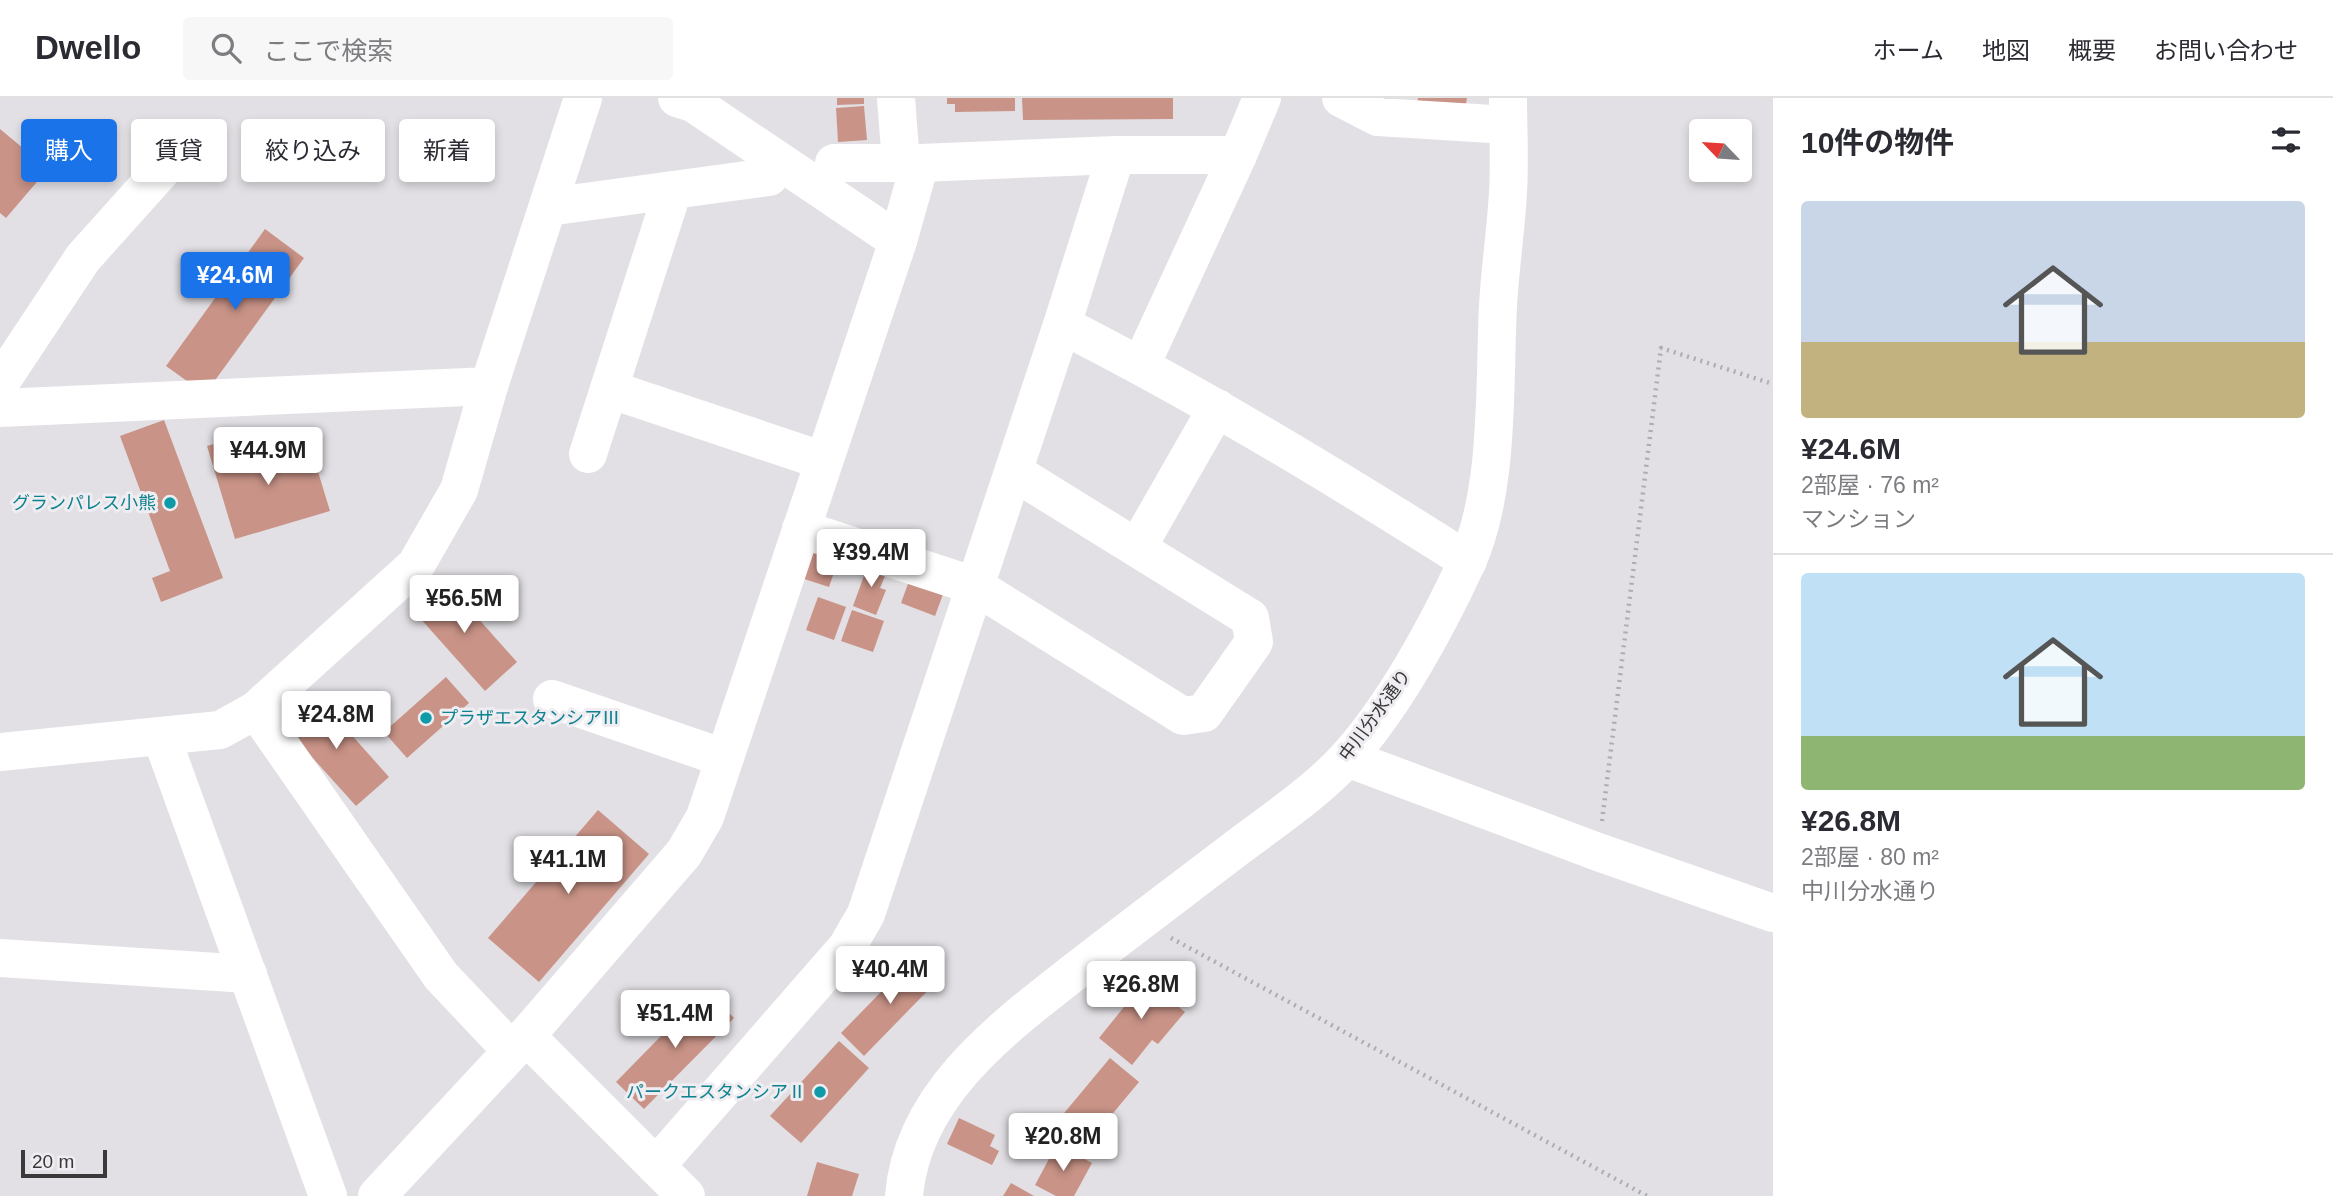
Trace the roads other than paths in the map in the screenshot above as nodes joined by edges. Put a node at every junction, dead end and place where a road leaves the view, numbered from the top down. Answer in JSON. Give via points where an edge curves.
{"nodes":[{"id":1,"x":583,"y":98,"type":"edge"},
{"id":2,"x":677,"y":98,"type":"edge"},
{"id":3,"x":896,"y":98,"type":"edge"},
{"id":4,"x":1262,"y":98,"type":"edge"},
{"id":5,"x":1340,"y":98,"type":"edge"},
{"id":6,"x":1508,"y":112,"type":"edge"},
{"id":7,"x":1116,"y":155,"type":"junction"},
{"id":8,"x":1238,"y":155,"type":"junction"},
{"id":9,"x":834,"y":163,"type":"dead end"},
{"id":10,"x":911,"y":163,"type":"junction"},
{"id":11,"x":769,"y":177,"type":"dead end"},
{"id":12,"x":151,"y":182,"type":"edge"},
{"id":13,"x":673,"y":190,"type":"junction"},
{"id":14,"x":548,"y":207,"type":"junction"},
{"id":15,"x":898,"y":241,"type":"junction"},
{"id":16,"x":1062,"y":325,"type":"junction"},
{"id":17,"x":1141,"y":365,"type":"junction"},
{"id":18,"x":0,"y":383,"type":"edge"},
{"id":19,"x":489,"y":386,"type":"junction"},
{"id":20,"x":609,"y":389,"type":"junction"},
{"id":21,"x":0,"y":408,"type":"edge"},
{"id":22,"x":1217,"y":408,"type":"junction"},
{"id":23,"x":588,"y":454,"type":"dead end"},
{"id":24,"x":824,"y":461,"type":"junction"},
{"id":25,"x":1014,"y":472,"type":"junction"},
{"id":26,"x":801,"y":529,"type":"junction"},
{"id":27,"x":1137,"y":548,"type":"junction"},
{"id":28,"x":1468,"y":561,"type":"junction"},
{"id":29,"x":975,"y":586,"type":"junction"},
{"id":30,"x":552,"y":699,"type":"dead end"},
{"id":31,"x":256,"y":710,"type":"junction"},
{"id":32,"x":161,"y":736,"type":"junction"},
{"id":33,"x":0,"y":752,"type":"edge"},
{"id":34,"x":724,"y":758,"type":"junction"},
{"id":35,"x":1347,"y":758,"type":"junction"},
{"id":36,"x":1773,"y":912,"type":"edge"},
{"id":37,"x":0,"y":958,"type":"edge"},
{"id":38,"x":247,"y":974,"type":"junction"},
{"id":39,"x":518,"y":1043,"type":"junction"},
{"id":40,"x":656,"y":1166,"type":"junction"},
{"id":41,"x":328,"y":1196,"type":"edge"},
{"id":42,"x":377,"y":1196,"type":"edge"},
{"id":43,"x":686,"y":1196,"type":"edge"},
{"id":44,"x":904,"y":1196,"type":"edge"}],
"edges":[{"from":1,"to":14,"type":"street"},
{"from":2,"to":15,"type":"street","via":[[693,103]]},
{"from":3,"to":10,"type":"street"},
{"from":4,"to":8,"type":"street"},
{"from":5,"to":6,"type":"street","via":[[1378,117]]},
{"from":6,"to":28,"type":"street","name":"中川分水通り","via":[[1508,189],[1491,470]]},
{"from":7,"to":8,"type":"street"},
{"from":7,"to":10,"type":"street"},
{"from":7,"to":16,"type":"street"},
{"from":8,"to":17,"type":"street"},
{"from":9,"to":10,"type":"street"},
{"from":10,"to":15,"type":"street"},
{"from":11,"to":13,"type":"street"},
{"from":12,"to":18,"type":"street","via":[[83,258]]},
{"from":13,"to":14,"type":"street"},
{"from":13,"to":20,"type":"street"},
{"from":14,"to":19,"type":"street"},
{"from":15,"to":24,"type":"street"},
{"from":16,"to":17,"type":"street"},
{"from":16,"to":25,"type":"street"},
{"from":17,"to":22,"type":"street"},
{"from":19,"to":21,"type":"street"},
{"from":19,"to":31,"type":"street","via":[[459,490],[416,565]]},
{"from":20,"to":23,"type":"street"},
{"from":20,"to":24,"type":"street"},
{"from":22,"to":27,"type":"street"},
{"from":22,"to":28,"type":"street"},
{"from":24,"to":26,"type":"street"},
{"from":25,"to":27,"type":"street"},
{"from":25,"to":29,"type":"street"},
{"from":26,"to":29,"type":"street"},
{"from":26,"to":34,"type":"street"},
{"from":27,"to":29,"type":"street","via":[[1250,618],[1254,642],[1204,713],[1183,716]]},
{"from":28,"to":35,"type":"street","name":"中川分水通り","via":[[1410,667]]},
{"from":29,"to":40,"type":"street","via":[[866,914],[847,947]]},
{"from":30,"to":34,"type":"street"},
{"from":31,"to":32,"type":"street","via":[[220,730]]},
{"from":31,"to":39,"type":"street","via":[[441,976]]},
{"from":32,"to":33,"type":"street"},
{"from":32,"to":38,"type":"street"},
{"from":34,"to":39,"type":"street","via":[[705,817],[684,853]]},
{"from":35,"to":36,"type":"street"},
{"from":35,"to":44,"type":"street","name":"中川分水通り","via":[[1287,811],[1013,1020],[941,1097],[912,1156]]},
{"from":37,"to":38,"type":"street"},
{"from":38,"to":41,"type":"street"},
{"from":39,"to":40,"type":"street"},
{"from":39,"to":42,"type":"street"},
{"from":40,"to":43,"type":"street"}]}
